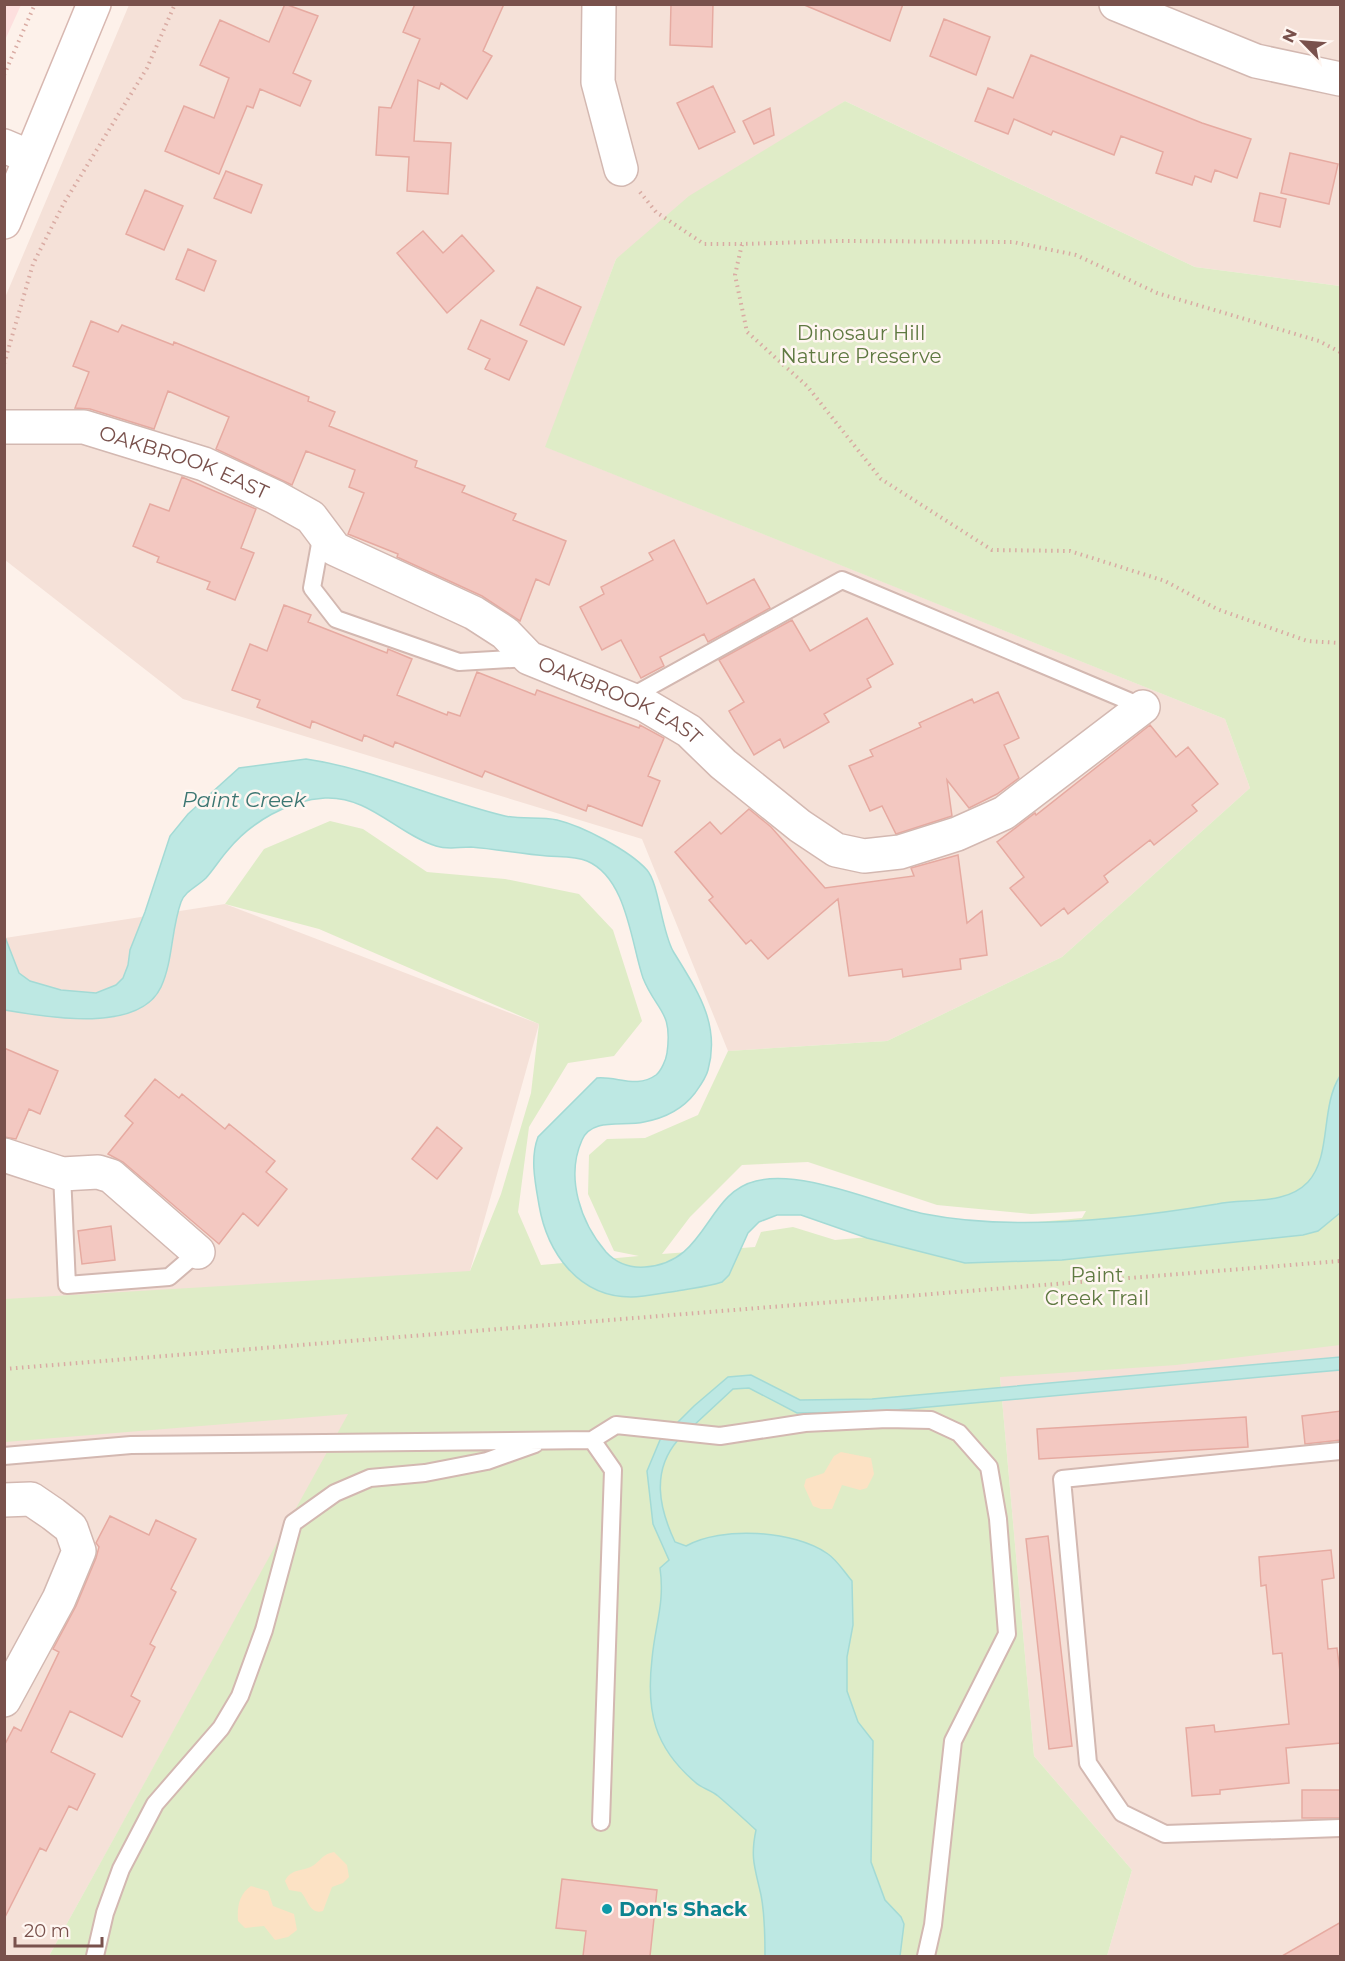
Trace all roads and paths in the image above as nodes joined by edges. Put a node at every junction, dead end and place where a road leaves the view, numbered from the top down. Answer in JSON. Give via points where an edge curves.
{"nodes":[{"id":1,"x":35,"y":4,"type":"edge"},
{"id":2,"x":94,"y":4,"type":"edge"},
{"id":3,"x":175,"y":4,"type":"edge"},
{"id":4,"x":599,"y":4,"type":"edge"},
{"id":5,"x":1116,"y":4,"type":"edge"},
{"id":6,"x":4,"y":75,"type":"edge"},
{"id":7,"x":1341,"y":79,"type":"edge"},
{"id":8,"x":17,"y":152,"type":"edge"},
{"id":9,"x":621,"y":169,"type":"joint"},
{"id":10,"x":4,"y":222,"type":"edge"},
{"id":11,"x":742,"y":244,"type":"junction"},
{"id":12,"x":1341,"y":352,"type":"edge"},
{"id":13,"x":4,"y":364,"type":"edge"},
{"id":14,"x":4,"y":427,"type":"edge"},
{"id":15,"x":322,"y":532,"type":"junction"},
{"id":16,"x":1341,"y":643,"type":"edge"},
{"id":17,"x":529,"y":658,"type":"junction"},
{"id":18,"x":629,"y":698,"type":"junction"},
{"id":19,"x":1143,"y":707,"type":"joint"},
{"id":20,"x":4,"y":1155,"type":"edge"},
{"id":21,"x":62,"y":1174,"type":"junction"},
{"id":22,"x":198,"y":1252,"type":"joint"},
{"id":23,"x":1341,"y":1257,"type":"edge"},
{"id":24,"x":1338,"y":1261,"type":"edge"},
{"id":25,"x":4,"y":1369,"type":"edge"},
{"id":26,"x":547,"y":1440,"type":"junction"},
{"id":27,"x":592,"y":1440,"type":"junction"},
{"id":28,"x":1341,"y":1451,"type":"edge"},
{"id":29,"x":4,"y":1456,"type":"edge"},
{"id":30,"x":4,"y":1500,"type":"edge"},
{"id":31,"x":4,"y":1700,"type":"edge"},
{"id":32,"x":601,"y":1822,"type":"dead end"},
{"id":33,"x":1341,"y":1828,"type":"edge"},
{"id":34,"x":95,"y":1956,"type":"edge"},
{"id":35,"x":926,"y":1956,"type":"edge"}],
"edges":[{"from":1,"to":6,"type":"path"},
{"from":2,"to":8,"type":"street"},
{"from":3,"to":13,"type":"path","via":[[147,68],[64,203],[33,264]]},
{"from":4,"to":9,"type":"street","via":[[598,82]]},
{"from":5,"to":7,"type":"street","via":[[1256,61]]},
{"from":8,"to":10,"type":"street"},
{"from":9,"to":11,"type":"path","via":[[656,212],[704,244]]},
{"from":11,"to":12,"type":"path","via":[[1013,242],[1076,255],[1157,293],[1319,341]]},
{"from":11,"to":16,"type":"path","via":[[735,275],[747,332],[807,386],[881,478],[992,550],[1070,551],[1165,581],[1217,609],[1307,642]]},
{"from":14,"to":15,"type":"street","name":"OAKBROOK EAST","via":[[84,427],[204,464],[311,517]]},
{"from":15,"to":17,"type":"street","name":"OAKBROOK EAST","via":[[335,549],[474,613],[505,633]]},
{"from":15,"to":17,"type":"lane","via":[[312,588],[336,620],[459,662]]},
{"from":17,"to":18,"type":"street","name":"OAKBROOK EAST"},
{"from":18,"to":19,"type":"lane","via":[[842,580]]},
{"from":18,"to":19,"type":"street","name":"OAKBROOK EAST","via":[[689,731],[800,826],[836,850],[864,856],[900,852],[957,834],[1004,813]]},
{"from":20,"to":21,"type":"street"},
{"from":21,"to":22,"type":"street","via":[[98,1172],[111,1176]]},
{"from":21,"to":22,"type":"lane","via":[[67,1285],[169,1277]]},
{"from":23,"to":24,"type":"path"},
{"from":24,"to":25,"type":"path"},
{"from":26,"to":27,"type":"lane"},
{"from":26,"to":29,"type":"lane","via":[[131,1445]]},
{"from":26,"to":34,"type":"lane","via":[[487,1461],[370,1478],[334,1493],[293,1523],[264,1630],[240,1696],[221,1728],[155,1804],[121,1869]]},
{"from":27,"to":32,"type":"lane","via":[[613,1470]]},
{"from":27,"to":35,"type":"lane","via":[[616,1425],[720,1436],[805,1423],[932,1420],[959,1433],[989,1467],[998,1519],[1007,1634],[953,1741],[933,1925]]},
{"from":28,"to":33,"type":"lane","via":[[1062,1479],[1088,1763],[1122,1813],[1165,1834]]},
{"from":30,"to":31,"type":"street","via":[[31,1499],[71,1528],[79,1551],[59,1599]]}]}
